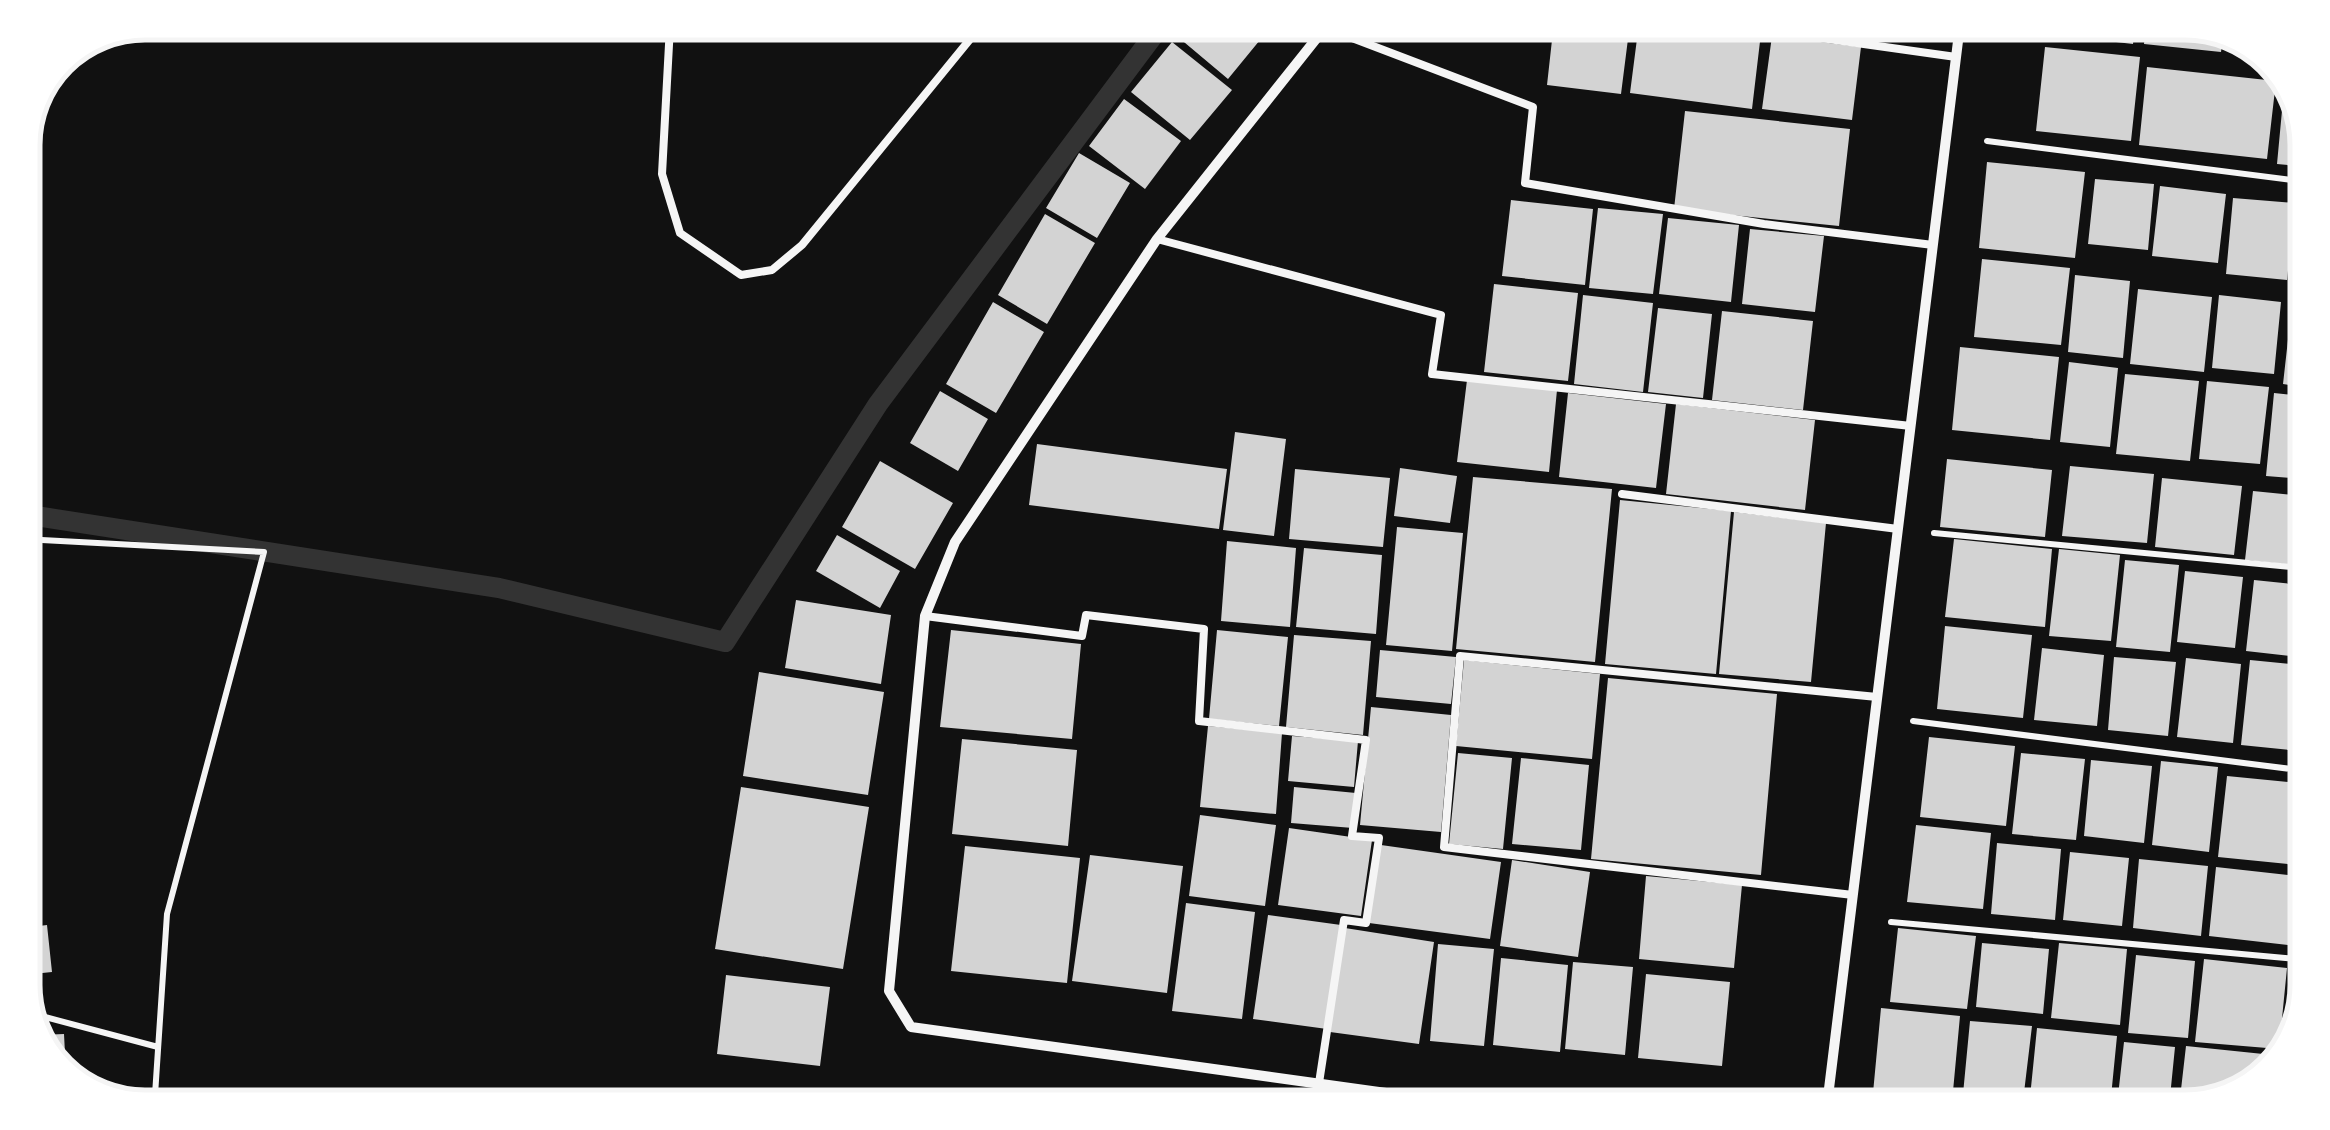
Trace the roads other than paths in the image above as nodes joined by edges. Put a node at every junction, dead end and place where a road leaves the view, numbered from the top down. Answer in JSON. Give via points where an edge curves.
{"nodes":[{"id":1,"x":669,"y":40,"type":"edge"},
{"id":2,"x":970,"y":40,"type":"edge"},
{"id":3,"x":1320,"y":40,"type":"edge"},
{"id":4,"x":1354,"y":40,"type":"edge"},
{"id":5,"x":1833,"y":40,"type":"edge"},
{"id":6,"x":1958,"y":40,"type":"edge"},
{"id":7,"x":1956,"y":58,"type":"junction"},
{"id":8,"x":1157,"y":239,"type":"junction"},
{"id":9,"x":1933,"y":245,"type":"junction"},
{"id":10,"x":1910,"y":426,"type":"junction"},
{"id":11,"x":1622,"y":494,"type":"dead end"},
{"id":12,"x":1898,"y":529,"type":"junction"},
{"id":13,"x":925,"y":616,"type":"junction"},
{"id":14,"x":1877,"y":697,"type":"junction"},
{"id":15,"x":1853,"y":895,"type":"junction"},
{"id":16,"x":1319,"y":1083,"type":"junction"},
{"id":17,"x":1368,"y":1090,"type":"edge"},
{"id":18,"x":1829,"y":1090,"type":"edge"}],
"edges":[{"from":1,"to":2,"type":"lane","via":[[662,174],[680,233],[741,276],[772,270],[802,245]]},
{"from":3,"to":8,"type":"street"},
{"from":4,"to":9,"type":"lane","via":[[1532,108],[1525,183]]},
{"from":5,"to":7,"type":"lane"},
{"from":6,"to":7,"type":"street"},
{"from":7,"to":9,"type":"street"},
{"from":8,"to":10,"type":"lane","via":[[1440,316],[1432,374]]},
{"from":8,"to":13,"type":"street","via":[[955,542]]},
{"from":9,"to":10,"type":"street"},
{"from":10,"to":12,"type":"street"},
{"from":11,"to":12,"type":"lane"},
{"from":12,"to":14,"type":"street"},
{"from":13,"to":16,"type":"street","via":[[889,990],[911,1027]]},
{"from":13,"to":16,"type":"lane","via":[[1082,636],[1086,614],[1204,629],[1199,722],[1366,740],[1352,836],[1379,838],[1366,923],[1344,920]]},
{"from":14,"to":15,"type":"street"},
{"from":14,"to":15,"type":"lane","via":[[1460,656],[1444,847]]},
{"from":15,"to":18,"type":"street"},
{"from":16,"to":17,"type":"street"}]}
